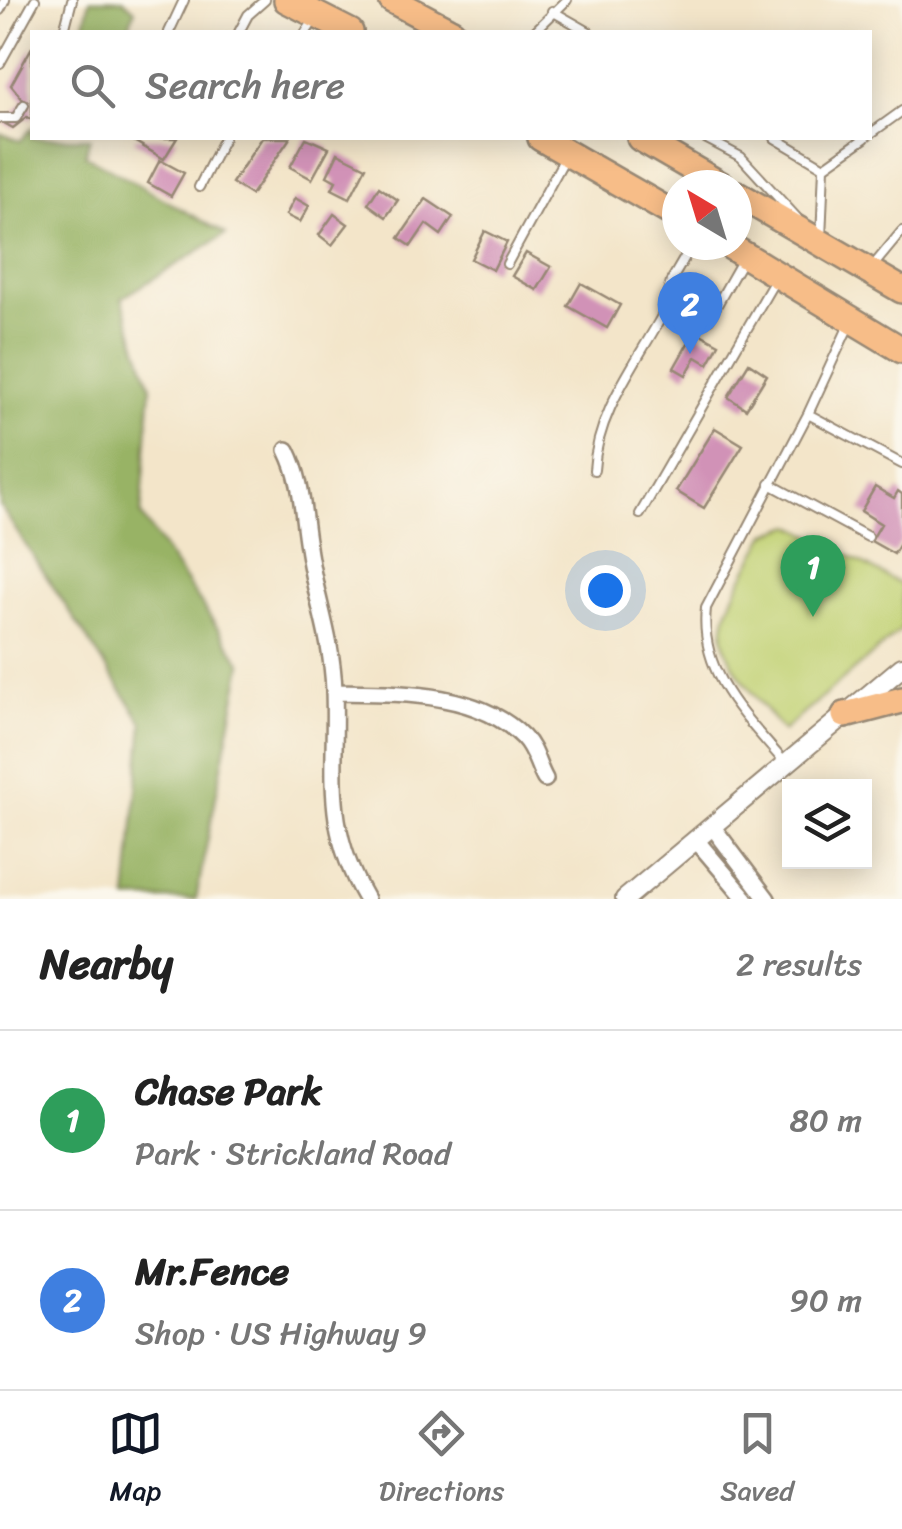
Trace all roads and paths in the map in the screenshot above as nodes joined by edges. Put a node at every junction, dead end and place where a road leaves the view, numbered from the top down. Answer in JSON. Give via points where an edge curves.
{"nodes":[{"id":1,"x":6,"y":0,"type":"edge"},
{"id":2,"x":36,"y":0,"type":"edge"},
{"id":3,"x":72,"y":0,"type":"edge"},
{"id":4,"x":184,"y":0,"type":"edge"},
{"id":5,"x":265,"y":0,"type":"edge"},
{"id":6,"x":287,"y":0,"type":"edge"},
{"id":7,"x":392,"y":0,"type":"edge"},
{"id":8,"x":567,"y":0,"type":"edge"},
{"id":9,"x":420,"y":8,"type":"edge"},
{"id":10,"x":0,"y":10,"type":"edge"},
{"id":11,"x":552,"y":11,"type":"junction"},
{"id":12,"x":312,"y":24,"type":"edge"},
{"id":13,"x":64,"y":30,"type":"edge"},
{"id":14,"x":171,"y":30,"type":"edge"},
{"id":15,"x":240,"y":30,"type":"edge"},
{"id":16,"x":340,"y":30,"type":"edge"},
{"id":17,"x":449,"y":30,"type":"edge"},
{"id":18,"x":536,"y":30,"type":"edge"},
{"id":19,"x":585,"y":30,"type":"edge"},
{"id":20,"x":0,"y":64,"type":"edge"},
{"id":21,"x":24,"y":106,"type":"dead end"},
{"id":22,"x":902,"y":111,"type":"edge"},
{"id":23,"x":0,"y":118,"type":"edge"},
{"id":24,"x":872,"y":132,"type":"edge"},
{"id":25,"x":223,"y":140,"type":"edge"},
{"id":26,"x":545,"y":140,"type":"edge"},
{"id":27,"x":643,"y":140,"type":"edge"},
{"id":28,"x":710,"y":140,"type":"edge"},
{"id":29,"x":778,"y":140,"type":"edge"},
{"id":30,"x":861,"y":140,"type":"edge"},
{"id":31,"x":568,"y":153,"type":"junction"},
{"id":32,"x":824,"y":167,"type":"junction"},
{"id":33,"x":695,"y":170,"type":"edge"},
{"id":34,"x":199,"y":187,"type":"dead end"},
{"id":35,"x":752,"y":203,"type":"edge"},
{"id":36,"x":662,"y":207,"type":"edge"},
{"id":37,"x":902,"y":231,"type":"edge"},
{"id":38,"x":821,"y":243,"type":"junction"},
{"id":39,"x":752,"y":259,"type":"edge"},
{"id":40,"x":683,"y":260,"type":"edge"},
{"id":41,"x":733,"y":260,"type":"edge"},
{"id":42,"x":507,"y":264,"type":"dead end"},
{"id":43,"x":869,"y":271,"type":"junction"},
{"id":44,"x":779,"y":274,"type":"junction"},
{"id":45,"x":902,"y":290,"type":"edge"},
{"id":46,"x":663,"y":314,"type":"junction"},
{"id":47,"x":852,"y":319,"type":"junction"},
{"id":48,"x":902,"y":350,"type":"edge"},
{"id":49,"x":808,"y":414,"type":"junction"},
{"id":50,"x":287,"y":450,"type":"dead end"},
{"id":51,"x":902,"y":464,"type":"edge"},
{"id":52,"x":594,"y":470,"type":"dead end"},
{"id":53,"x":770,"y":484,"type":"junction"},
{"id":54,"x":640,"y":514,"type":"dead end"},
{"id":55,"x":868,"y":537,"type":"dead end"},
{"id":56,"x":902,"y":667,"type":"edge"},
{"id":57,"x":334,"y":692,"type":"junction"},
{"id":58,"x":902,"y":700,"type":"edge"},
{"id":59,"x":846,"y":715,"type":"junction"},
{"id":60,"x":786,"y":764,"type":"junction"},
{"id":61,"x":545,"y":779,"type":"dead end"},
{"id":62,"x":712,"y":826,"type":"junction"},
{"id":63,"x":696,"y":840,"type":"junction"},
{"id":64,"x":366,"y":899,"type":"edge"},
{"id":65,"x":625,"y":899,"type":"edge"},
{"id":66,"x":746,"y":899,"type":"edge"},
{"id":67,"x":766,"y":899,"type":"edge"}],
"edges":[{"from":1,"to":10,"type":"lane"},
{"from":2,"to":20,"type":"lane"},
{"from":3,"to":13,"type":"lane"},
{"from":4,"to":14,"type":"lane"},
{"from":5,"to":15,"type":"lane"},
{"from":6,"to":12,"type":"highway"},
{"from":7,"to":9,"type":"highway"},
{"from":8,"to":11,"type":"lane"},
{"from":9,"to":17,"type":"highway"},
{"from":11,"to":18,"type":"lane"},
{"from":11,"to":19,"type":"lane"},
{"from":12,"to":16,"type":"highway"},
{"from":21,"to":23,"type":"lane","via":[[16,118]]},
{"from":22,"to":24,"type":"lane"},
{"from":25,"to":34,"type":"lane"},
{"from":26,"to":31,"type":"highway"},
{"from":27,"to":33,"type":"highway"},
{"from":28,"to":38,"type":"lane","via":[[740,157]]},
{"from":29,"to":32,"type":"lane"},
{"from":30,"to":32,"type":"lane"},
{"from":31,"to":36,"type":"highway"},
{"from":31,"to":42,"type":"lane"},
{"from":32,"to":38,"type":"lane"},
{"from":35,"to":38,"type":"highway"},
{"from":37,"to":43,"type":"lane"},
{"from":38,"to":43,"type":"highway"},
{"from":39,"to":44,"type":"highway"},
{"from":40,"to":46,"type":"lane"},
{"from":41,"to":46,"type":"lane","via":[[710,318],[690,328]]},
{"from":43,"to":45,"type":"highway"},
{"from":44,"to":47,"type":"highway"},
{"from":44,"to":54,"type":"lane"},
{"from":46,"to":52,"type":"lane","via":[[607,413]]},
{"from":47,"to":48,"type":"highway"},
{"from":47,"to":49,"type":"lane"},
{"from":49,"to":51,"type":"lane"},
{"from":49,"to":53,"type":"lane"},
{"from":50,"to":57,"type":"street","via":[[300,477]]},
{"from":53,"to":55,"type":"lane"},
{"from":53,"to":60,"type":"lane","via":[[706,608],[703,630],[722,686]]},
{"from":56,"to":59,"type":"street"},
{"from":57,"to":61,"type":"street","via":[[420,696],[476,711],[520,734]]},
{"from":57,"to":64,"type":"street","via":[[332,806],[340,845]]},
{"from":58,"to":59,"type":"highway"},
{"from":59,"to":60,"type":"street"},
{"from":60,"to":62,"type":"street"},
{"from":62,"to":63,"type":"street"},
{"from":62,"to":67,"type":"street"},
{"from":63,"to":65,"type":"street"},
{"from":63,"to":66,"type":"street"}]}
